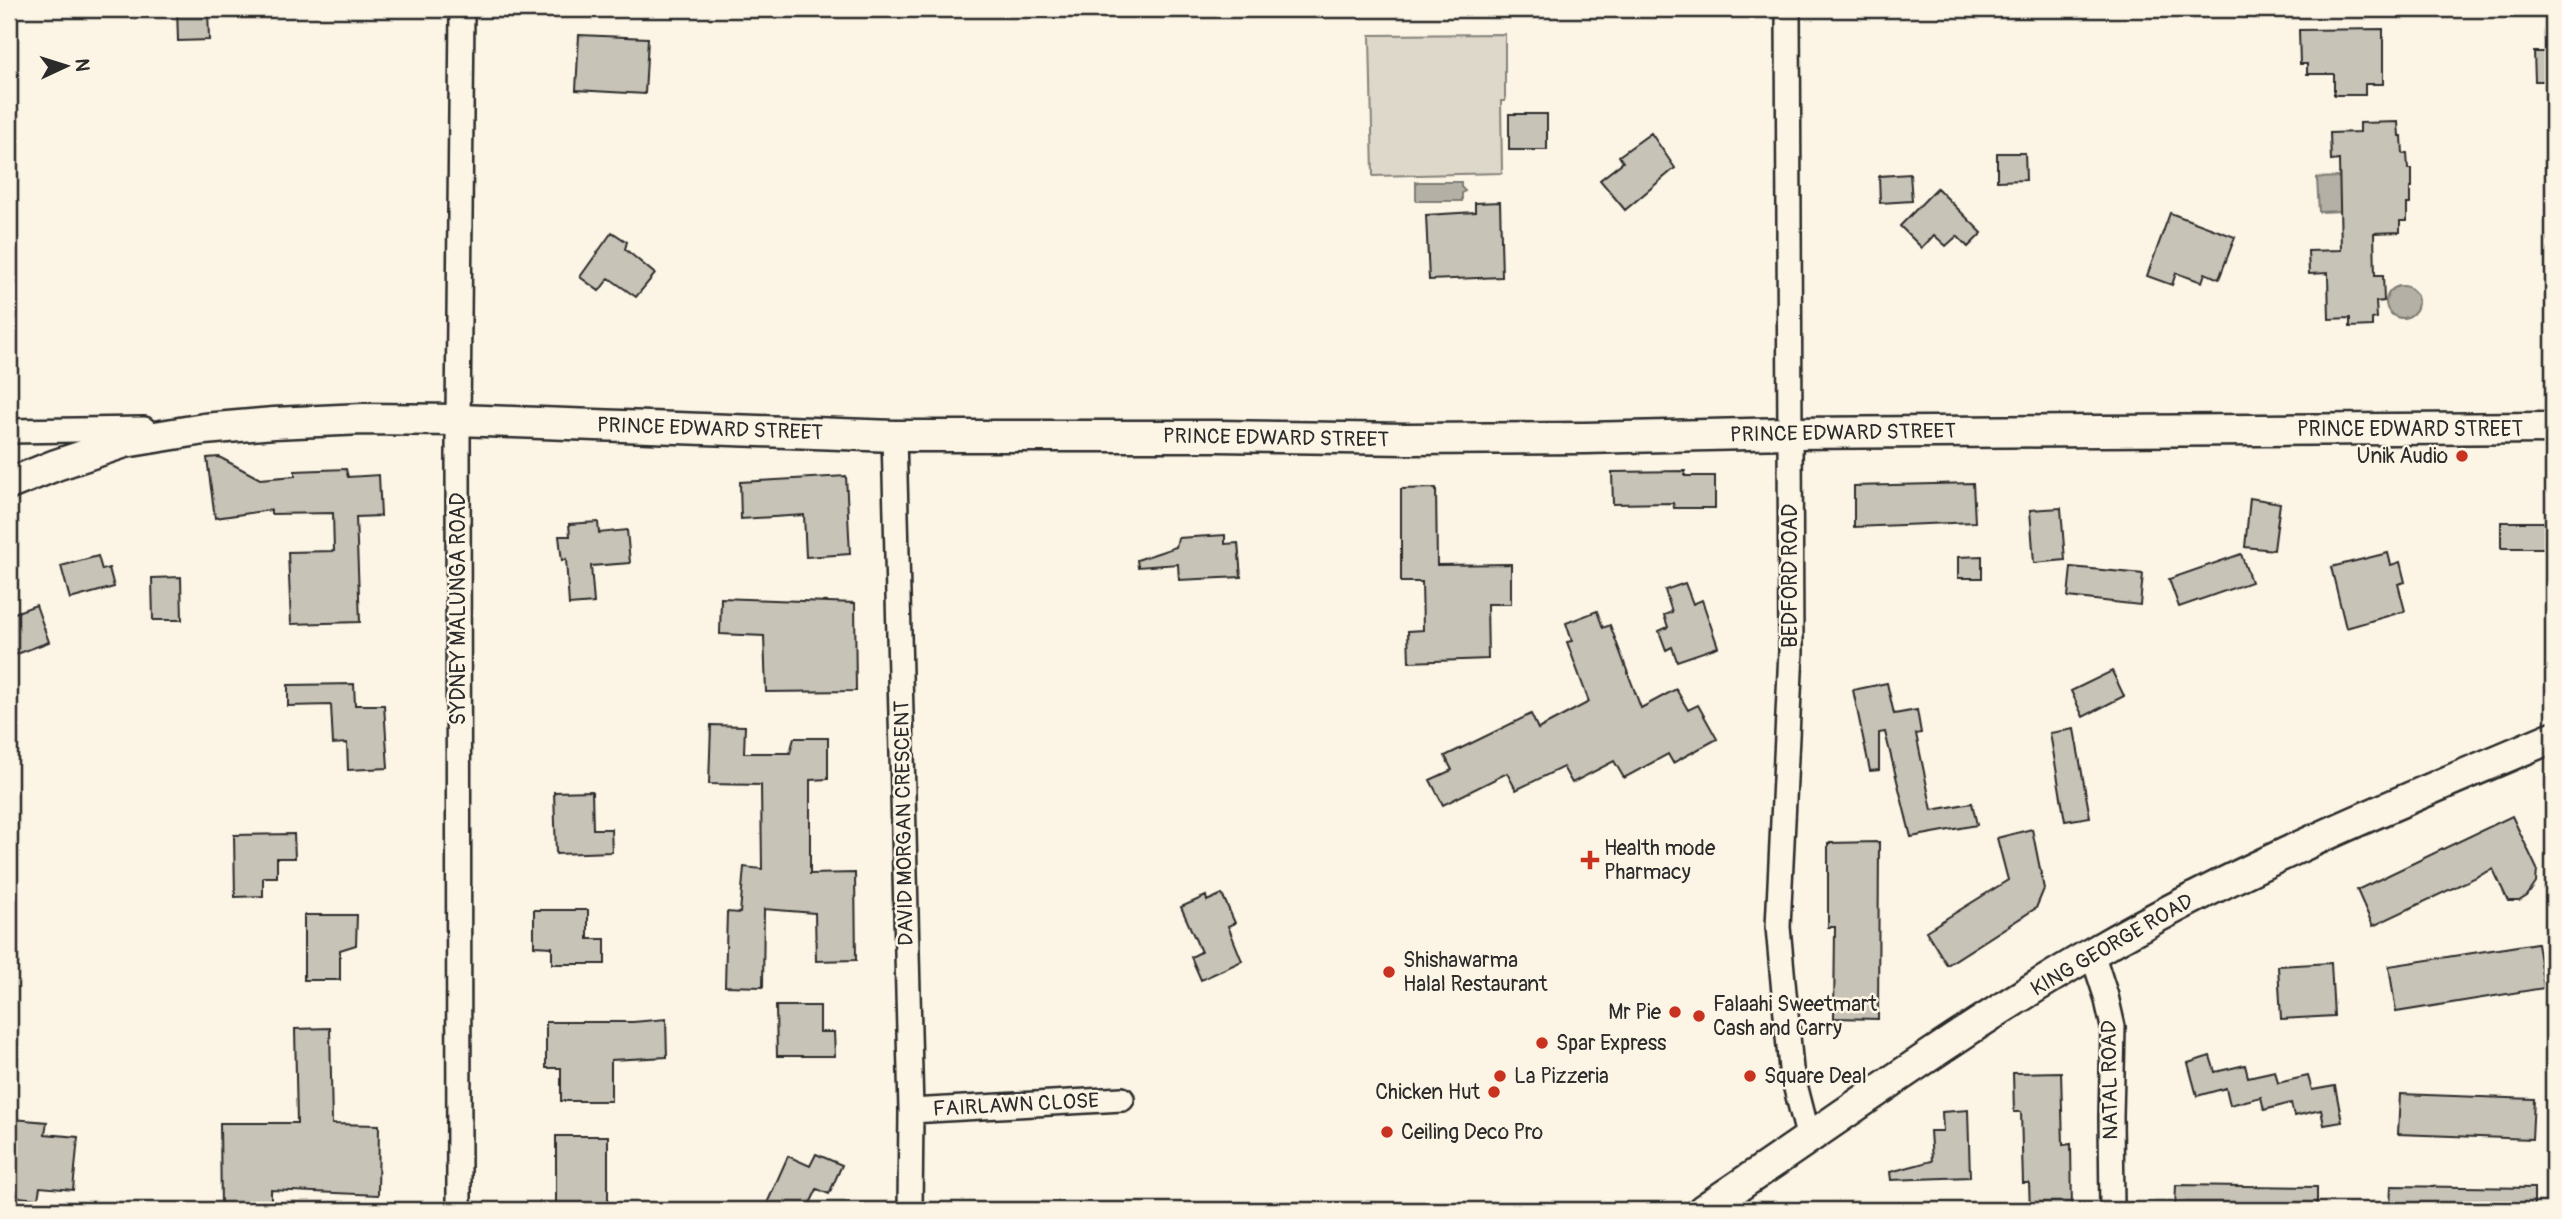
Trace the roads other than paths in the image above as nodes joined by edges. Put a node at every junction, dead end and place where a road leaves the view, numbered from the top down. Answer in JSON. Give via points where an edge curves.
{"nodes":[{"id":1,"x":462,"y":9,"type":"edge"},
{"id":2,"x":1788,"y":9,"type":"edge"},
{"id":3,"x":458,"y":420,"type":"junction"},
{"id":4,"x":2553,"y":428,"type":"edge"},
{"id":5,"x":204,"y":429,"type":"junction"},
{"id":6,"x":9,"y":431,"type":"edge"},
{"id":7,"x":1790,"y":433,"type":"junction"},
{"id":8,"x":894,"y":436,"type":"junction"},
{"id":9,"x":9,"y":484,"type":"edge"},
{"id":10,"x":2553,"y":737,"type":"edge"},
{"id":11,"x":2092,"y":953,"type":"junction"},
{"id":12,"x":1122,"y":1099,"type":"dead end"},
{"id":13,"x":911,"y":1111,"type":"junction"},
{"id":14,"x":1809,"y":1139,"type":"junction"},
{"id":15,"x":459,"y":1210,"type":"edge"},
{"id":16,"x":910,"y":1210,"type":"edge"},
{"id":17,"x":1703,"y":1210,"type":"edge"},
{"id":18,"x":2112,"y":1210,"type":"edge"}],
"edges":[{"from":1,"to":3,"type":"street","name":"SYDNEY MALUNGA ROAD"},
{"from":2,"to":7,"type":"street","name":"BEDFORD ROAD"},
{"from":3,"to":5,"type":"main road","name":"PRINCE EDWARD STREET","via":[[331,420]]},
{"from":3,"to":8,"type":"main road","name":"PRINCE EDWARD STREET"},
{"from":3,"to":15,"type":"street","name":"SYDNEY MALUNGA ROAD"},
{"from":4,"to":7,"type":"main road","name":"PRINCE EDWARD STREET"},
{"from":5,"to":6,"type":"street"},
{"from":5,"to":9,"type":"main road","name":"PRINCE EDWARD STREET","via":[[125,442]]},
{"from":7,"to":8,"type":"main road","name":"PRINCE EDWARD STREET","via":[[1420,439]]},
{"from":7,"to":14,"type":"street","name":"BEDFORD ROAD","via":[[1791,651],[1778,927],[1791,1069]]},
{"from":8,"to":13,"type":"street","name":"DAVID MORGAN CRESCENT"},
{"from":10,"to":11,"type":"main road","name":"KING GEORGE ROAD","via":[[2244,872]]},
{"from":11,"to":14,"type":"main road","name":"KING GEORGE ROAD"},
{"from":11,"to":18,"type":"street","name":"NATAL ROAD","via":[[2113,1027]]},
{"from":12,"to":13,"type":"street","name":"FAIRLAWN CLOSE"},
{"from":13,"to":16,"type":"street","name":"DAVID MORGAN CRESCENT"},
{"from":14,"to":17,"type":"main road","name":"KING GEORGE ROAD"}]}
